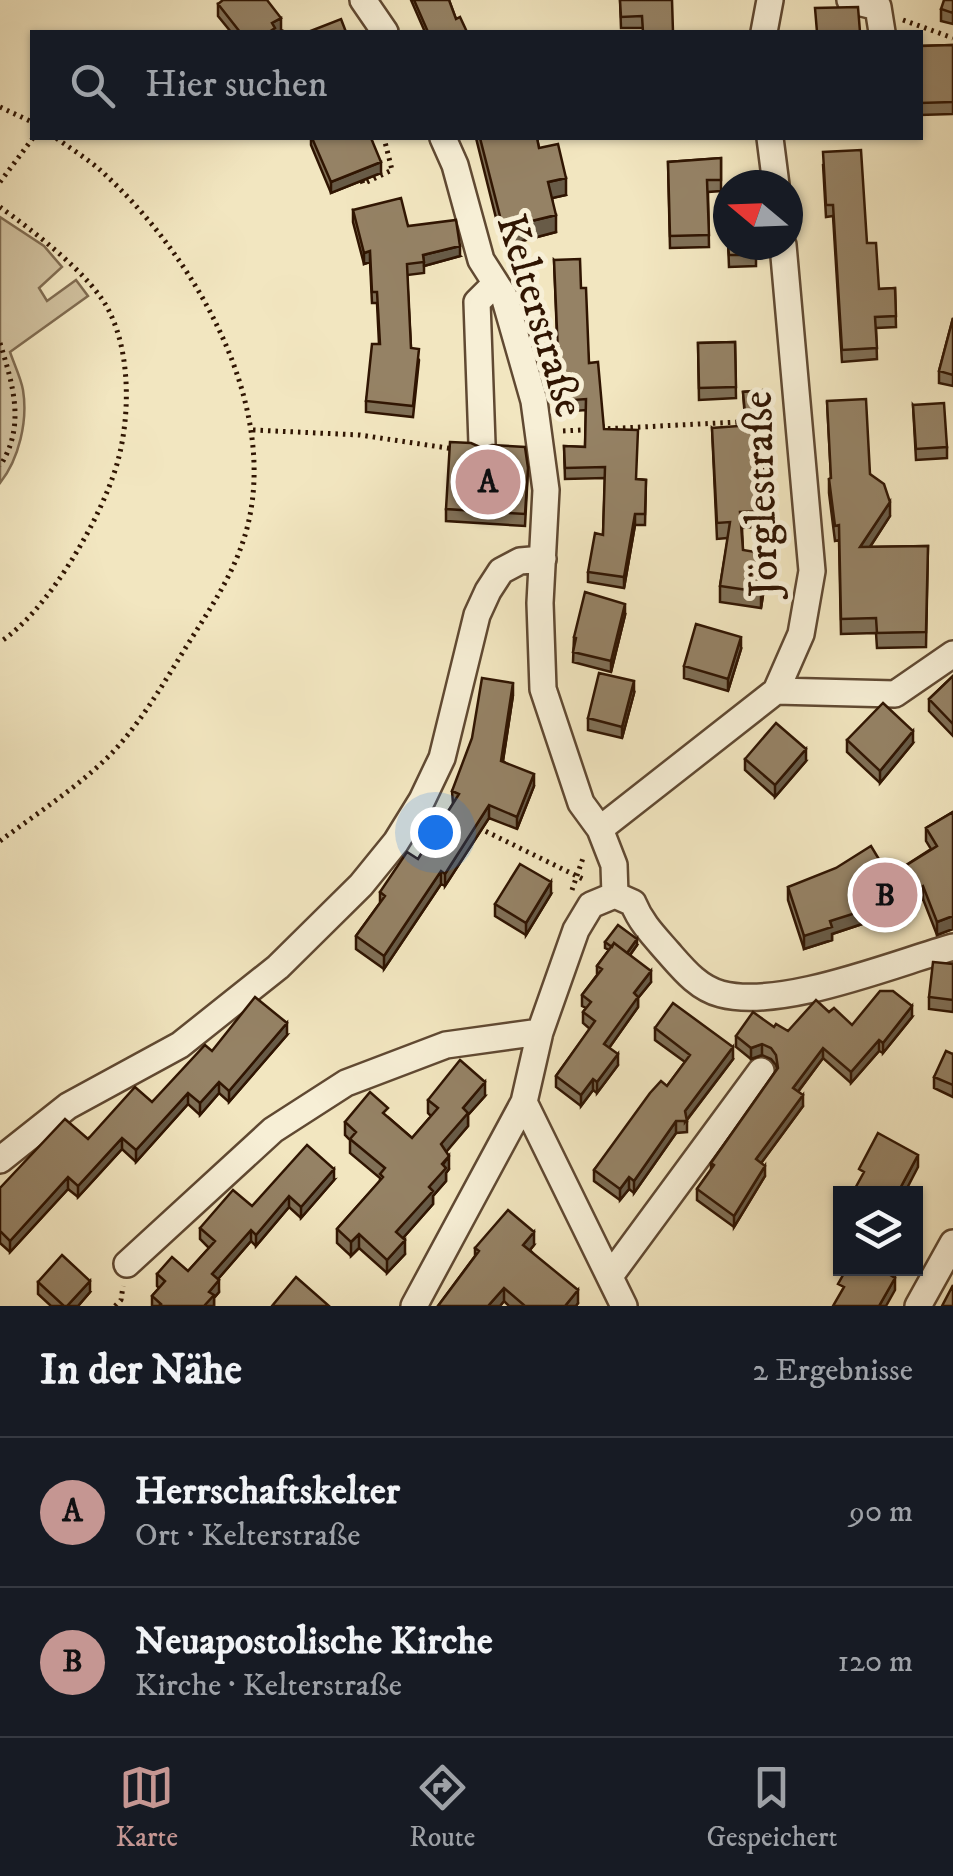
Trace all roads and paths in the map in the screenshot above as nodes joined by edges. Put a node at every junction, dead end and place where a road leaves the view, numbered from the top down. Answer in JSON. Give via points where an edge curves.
{"nodes":[{"id":1,"x":363,"y":0,"type":"edge"},
{"id":2,"x":770,"y":0,"type":"edge"},
{"id":3,"x":850,"y":0,"type":"edge"},
{"id":4,"x":880,"y":20,"type":"edge"},
{"id":5,"x":383,"y":30,"type":"edge"},
{"id":6,"x":764,"y":30,"type":"edge"},
{"id":7,"x":953,"y":38,"type":"edge"},
{"id":8,"x":0,"y":107,"type":"edge"},
{"id":9,"x":30,"y":121,"type":"edge"},
{"id":10,"x":32,"y":140,"type":"edge"},
{"id":11,"x":59,"y":140,"type":"edge"},
{"id":12,"x":384,"y":140,"type":"edge"},
{"id":13,"x":444,"y":140,"type":"edge"},
{"id":14,"x":770,"y":140,"type":"edge"},
{"id":15,"x":774,"y":170,"type":"edge"},
{"id":16,"x":362,"y":181,"type":"edge"},
{"id":17,"x":0,"y":182,"type":"edge"},
{"id":18,"x":0,"y":206,"type":"edge"},
{"id":19,"x":784,"y":260,"type":"edge"},
{"id":20,"x":494,"y":284,"type":"junction"},
{"id":21,"x":0,"y":343,"type":"edge"},
{"id":22,"x":798,"y":419,"type":"junction"},
{"id":23,"x":253,"y":430,"type":"junction"},
{"id":24,"x":540,"y":433,"type":"junction"},
{"id":25,"x":482,"y":444,"type":"joint"},
{"id":26,"x":0,"y":466,"type":"edge"},
{"id":27,"x":543,"y":558,"type":"junction"},
{"id":28,"x":0,"y":642,"type":"edge"},
{"id":29,"x":953,"y":654,"type":"edge"},
{"id":30,"x":776,"y":691,"type":"junction"},
{"id":31,"x":476,"y":826,"type":"edge"},
{"id":32,"x":600,"y":829,"type":"junction"},
{"id":33,"x":0,"y":841,"type":"edge"},
{"id":34,"x":577,"y":876,"type":"dead end"},
{"id":35,"x":615,"y":895,"type":"junction"},
{"id":36,"x":953,"y":947,"type":"edge"},
{"id":37,"x":540,"y":1032,"type":"junction"},
{"id":38,"x":762,"y":1072,"type":"dead end"},
{"id":39,"x":524,"y":1102,"type":"junction"},
{"id":40,"x":0,"y":1160,"type":"edge"},
{"id":41,"x":953,"y":1244,"type":"edge"},
{"id":42,"x":127,"y":1264,"type":"dead end"},
{"id":43,"x":610,"y":1276,"type":"junction"},
{"id":44,"x":414,"y":1306,"type":"edge"},
{"id":45,"x":624,"y":1306,"type":"edge"},
{"id":46,"x":918,"y":1306,"type":"edge"}],
"edges":[{"from":1,"to":5,"type":"street"},
{"from":2,"to":6,"type":"street"},
{"from":3,"to":4,"type":"street"},
{"from":4,"to":7,"type":"path","via":[[894,16]]},
{"from":8,"to":9,"type":"path"},
{"from":10,"to":17,"type":"path"},
{"from":11,"to":23,"type":"path","via":[[147,220],[194,284],[223,339]]},
{"from":12,"to":16,"type":"path","via":[[392,170]]},
{"from":13,"to":20,"type":"street","name":"Kelterstraße"},
{"from":14,"to":15,"type":"street"},
{"from":18,"to":28,"type":"path","via":[[66,259],[109,310],[124,350],[125,410],[117,464],[97,512],[42,604]]},
{"from":19,"to":22,"type":"street","name":"Jörglestraße"},
{"from":20,"to":24,"type":"street","name":"Kelterstraße","via":[[504,296]]},
{"from":20,"to":25,"type":"street","via":[[478,302]]},
{"from":21,"to":26,"type":"path","via":[[16,424]]},
{"from":22,"to":24,"type":"path"},
{"from":22,"to":30,"type":"street","name":"Jörglestraße","via":[[812,571],[801,634]]},
{"from":23,"to":25,"type":"path","via":[[342,433],[452,449]]},
{"from":23,"to":33,"type":"path","via":[[253,491],[232,574],[109,756]]},
{"from":24,"to":27,"type":"street","name":"Kelterstraße"},
{"from":27,"to":32,"type":"street","name":"Kelterstraße","via":[[542,689],[581,803]]},
{"from":27,"to":40,"type":"street","via":[[501,571],[488,591],[442,758],[396,842],[361,885],[278,967],[180,1045],[68,1106]]},
{"from":29,"to":30,"type":"street","via":[[894,694]]},
{"from":30,"to":32,"type":"street","name":"Jörglestraße"},
{"from":31,"to":34,"type":"path"},
{"from":32,"to":35,"type":"street","name":"Kelterstraße","via":[[614,865]]},
{"from":35,"to":36,"type":"street","via":[[633,903],[693,980],[719,994],[748,998],[810,989]]},
{"from":35,"to":37,"type":"street","via":[[592,905],[576,930]]},
{"from":37,"to":39,"type":"street"},
{"from":37,"to":42,"type":"street","via":[[446,1045],[346,1082],[273,1130]]},
{"from":38,"to":43,"type":"street"},
{"from":39,"to":43,"type":"street"},
{"from":39,"to":44,"type":"street"},
{"from":41,"to":46,"type":"street"},
{"from":43,"to":45,"type":"street"}]}
